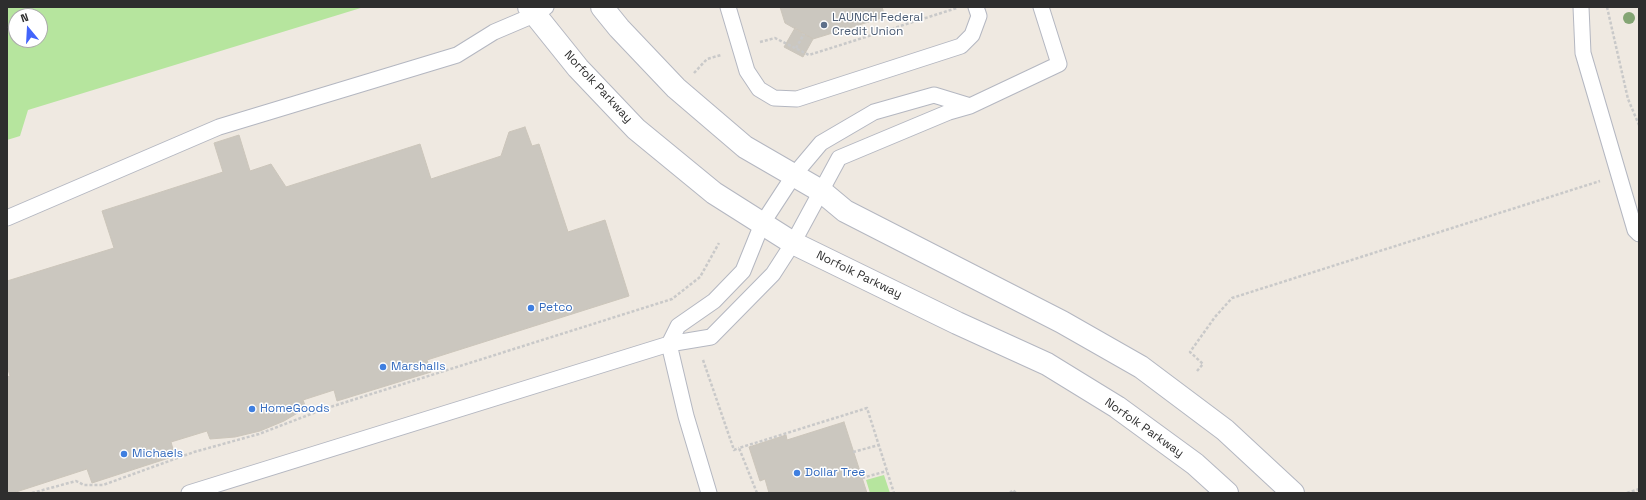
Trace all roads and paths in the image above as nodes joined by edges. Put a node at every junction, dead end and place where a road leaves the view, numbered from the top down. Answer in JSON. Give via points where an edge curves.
{"nodes":[{"id":1,"x":602,"y":7,"type":"edge"},
{"id":2,"x":728,"y":7,"type":"edge"},
{"id":3,"x":976,"y":7,"type":"edge"},
{"id":4,"x":1041,"y":7,"type":"edge"},
{"id":5,"x":1581,"y":7,"type":"edge"},
{"id":6,"x":1607,"y":7,"type":"edge"},
{"id":7,"x":960,"y":8,"type":"edge"},
{"id":8,"x":536,"y":10,"type":"edge"},
{"id":9,"x":804,"y":34,"type":"dead end"},
{"id":10,"x":796,"y":48,"type":"junction"},
{"id":11,"x":741,"y":49,"type":"junction"},
{"id":12,"x":694,"y":73,"type":"dead end"},
{"id":13,"x":970,"y":106,"type":"junction"},
{"id":14,"x":1639,"y":125,"type":"edge"},
{"id":15,"x":794,"y":175,"type":"junction"},
{"id":16,"x":1619,"y":175,"type":"junction"},
{"id":17,"x":821,"y":191,"type":"junction"},
{"id":18,"x":7,"y":218,"type":"edge"},
{"id":19,"x":762,"y":224,"type":"junction"},
{"id":20,"x":1639,"y":234,"type":"edge"},
{"id":21,"x":720,"y":243,"type":"dead end"},
{"id":22,"x":793,"y":243,"type":"junction"},
{"id":23,"x":667,"y":300,"type":"junction"},
{"id":24,"x":681,"y":323,"type":"junction"},
{"id":25,"x":691,"y":340,"type":"junction"},
{"id":26,"x":669,"y":344,"type":"junction"},
{"id":27,"x":1197,"y":371,"type":"dead end"},
{"id":28,"x":879,"y":445,"type":"junction"},
{"id":29,"x":740,"y":448,"type":"junction"},
{"id":30,"x":854,"y":452,"type":"dead end"},
{"id":31,"x":887,"y":470,"type":"junction"},
{"id":32,"x":862,"y":478,"type":"dead end"},
{"id":33,"x":1639,"y":489,"type":"edge"},
{"id":34,"x":32,"y":493,"type":"edge"},
{"id":35,"x":189,"y":493,"type":"edge"},
{"id":36,"x":709,"y":493,"type":"edge"},
{"id":37,"x":757,"y":493,"type":"edge"},
{"id":38,"x":894,"y":493,"type":"edge"},
{"id":39,"x":1010,"y":493,"type":"edge"},
{"id":40,"x":1016,"y":493,"type":"edge"},
{"id":41,"x":1227,"y":493,"type":"edge"},
{"id":42,"x":1293,"y":493,"type":"edge"},
{"id":43,"x":1627,"y":493,"type":"edge"}],
"edges":[{"from":1,"to":15,"type":"street","via":[[676,88],[745,147]]},
{"from":2,"to":11,"type":"lane"},
{"from":3,"to":11,"type":"lane","via":[[979,16],[972,35],[961,46],[797,99],[774,98],[759,89],[747,71]]},
{"from":4,"to":13,"type":"lane","via":[[1059,64]]},
{"from":5,"to":16,"type":"lane","via":[[1582,53]]},
{"from":6,"to":14,"type":"path","via":[[1628,99]]},
{"from":7,"to":10,"type":"path","via":[[809,55]]},
{"from":8,"to":18,"type":"lane","via":[[457,55],[219,127]]},
{"from":8,"to":19,"type":"street","name":"Norfolk Parkway","via":[[578,68],[636,129],[714,193]]},
{"from":9,"to":10,"type":"path"},
{"from":10,"to":11,"type":"path","via":[[775,38]]},
{"from":11,"to":12,"type":"path","via":[[707,59]]},
{"from":13,"to":15,"type":"lane","via":[[934,95],[874,112],[821,143]]},
{"from":13,"to":17,"type":"lane","via":[[949,112],[839,158]]},
{"from":15,"to":17,"type":"street"},
{"from":15,"to":19,"type":"lane"},
{"from":16,"to":20,"type":"lane","via":[[1635,230]]},
{"from":16,"to":27,"type":"path","via":[[1232,298],[1190,352],[1203,364]]},
{"from":17,"to":22,"type":"lane"},
{"from":17,"to":42,"type":"street","via":[[845,211],[1062,322],[1141,367],[1225,430]]},
{"from":19,"to":22,"type":"street","name":"Norfolk Parkway"},
{"from":19,"to":24,"type":"lane","via":[[743,272],[714,300]]},
{"from":21,"to":23,"type":"path","via":[[700,277],[672,299]]},
{"from":22,"to":25,"type":"lane","via":[[773,274],[710,337]]},
{"from":22,"to":41,"type":"street","name":"Norfolk Parkway","via":[[1047,364],[1117,407],[1195,464]]},
{"from":23,"to":24,"type":"path"},
{"from":23,"to":34,"type":"path","via":[[324,409],[259,434],[194,452],[103,485],[84,485],[76,481]]},
{"from":24,"to":26,"type":"lane"},
{"from":25,"to":26,"type":"lane"},
{"from":25,"to":29,"type":"path","via":[[704,363],[734,450]]},
{"from":26,"to":35,"type":"lane"},
{"from":26,"to":36,"type":"lane","via":[[686,416]]},
{"from":28,"to":29,"type":"path","via":[[867,408]]},
{"from":28,"to":30,"type":"path"},
{"from":28,"to":31,"type":"path"},
{"from":29,"to":37,"type":"path"},
{"from":31,"to":32,"type":"path"},
{"from":31,"to":38,"type":"path"},
{"from":33,"to":43,"type":"path"},
{"from":39,"to":40,"type":"path","via":[[1013,490]]}]}
